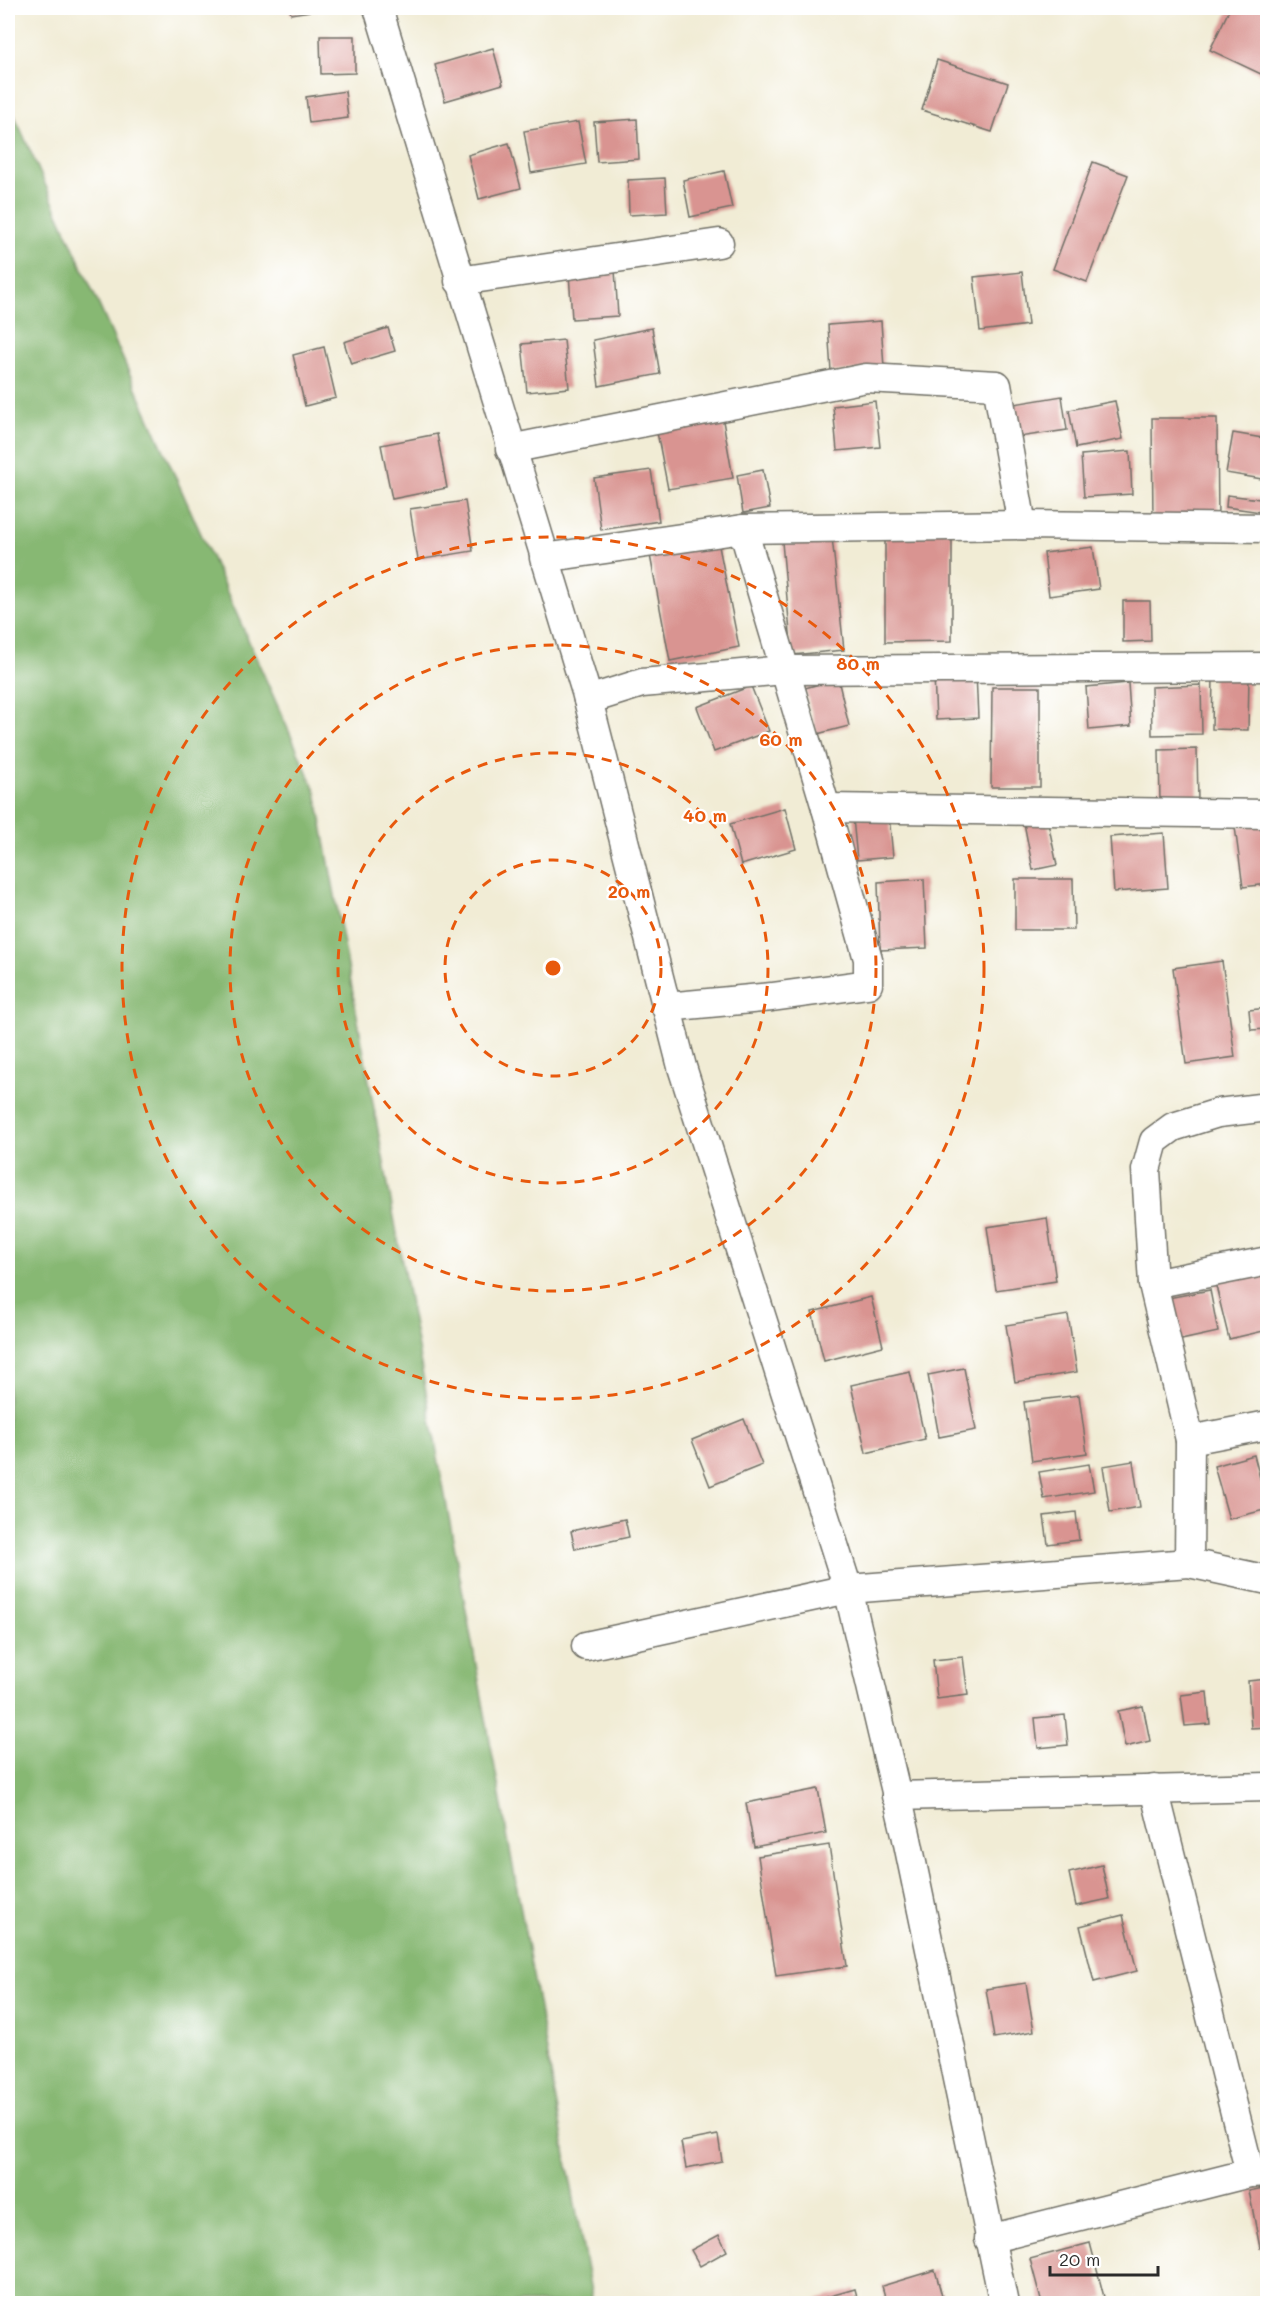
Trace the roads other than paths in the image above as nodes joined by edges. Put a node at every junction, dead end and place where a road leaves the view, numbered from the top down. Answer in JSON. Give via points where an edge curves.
{"nodes":[{"id":1,"x":378,"y":8,"type":"edge"},
{"id":2,"x":719,"y":243,"type":"dead end"},
{"id":3,"x":459,"y":281,"type":"junction"},
{"id":4,"x":510,"y":449,"type":"junction"},
{"id":5,"x":1022,"y":525,"type":"junction"},
{"id":6,"x":1268,"y":528,"type":"edge"},
{"id":7,"x":743,"y":529,"type":"junction"},
{"id":8,"x":544,"y":558,"type":"junction"},
{"id":9,"x":1268,"y":667,"type":"edge"},
{"id":10,"x":784,"y":670,"type":"junction"},
{"id":11,"x":588,"y":700,"type":"junction"},
{"id":12,"x":826,"y":808,"type":"junction"},
{"id":13,"x":1268,"y":814,"type":"edge"},
{"id":14,"x":666,"y":1007,"type":"junction"},
{"id":15,"x":1268,"y":1107,"type":"edge"},
{"id":16,"x":1268,"y":1261,"type":"edge"},
{"id":17,"x":1153,"y":1284,"type":"junction"},
{"id":18,"x":1268,"y":1425,"type":"edge"},
{"id":19,"x":1191,"y":1440,"type":"junction"},
{"id":20,"x":1189,"y":1563,"type":"junction"},
{"id":21,"x":1268,"y":1580,"type":"edge"},
{"id":22,"x":848,"y":1589,"type":"junction"},
{"id":23,"x":586,"y":1646,"type":"dead end"},
{"id":24,"x":1268,"y":1787,"type":"edge"},
{"id":25,"x":1154,"y":1789,"type":"junction"},
{"id":26,"x":896,"y":1796,"type":"junction"},
{"id":27,"x":1258,"y":2173,"type":"edge"},
{"id":28,"x":989,"y":2239,"type":"junction"},
{"id":29,"x":1004,"y":2304,"type":"edge"}],
"edges":[{"from":1,"to":3,"type":"street"},
{"from":2,"to":3,"type":"street"},
{"from":3,"to":4,"type":"street"},
{"from":4,"to":5,"type":"street","via":[[866,378],[997,385]]},
{"from":4,"to":8,"type":"street"},
{"from":5,"to":6,"type":"street"},
{"from":5,"to":7,"type":"street"},
{"from":7,"to":8,"type":"street"},
{"from":7,"to":10,"type":"street"},
{"from":8,"to":11,"type":"street"},
{"from":9,"to":10,"type":"street"},
{"from":10,"to":11,"type":"street","via":[[642,683]]},
{"from":10,"to":12,"type":"street"},
{"from":11,"to":14,"type":"street"},
{"from":12,"to":13,"type":"street"},
{"from":12,"to":14,"type":"street","via":[[868,959],[867,984]]},
{"from":14,"to":22,"type":"street"},
{"from":15,"to":17,"type":"street","via":[[1218,1113],[1173,1127],[1154,1141],[1146,1170]]},
{"from":16,"to":17,"type":"street"},
{"from":17,"to":19,"type":"street"},
{"from":18,"to":19,"type":"street"},
{"from":19,"to":20,"type":"street"},
{"from":20,"to":21,"type":"street"},
{"from":20,"to":22,"type":"street"},
{"from":22,"to":23,"type":"street"},
{"from":22,"to":26,"type":"street"},
{"from":24,"to":25,"type":"street"},
{"from":25,"to":26,"type":"street"},
{"from":25,"to":27,"type":"street"},
{"from":26,"to":28,"type":"street"},
{"from":27,"to":28,"type":"street"},
{"from":28,"to":29,"type":"street"}]}
